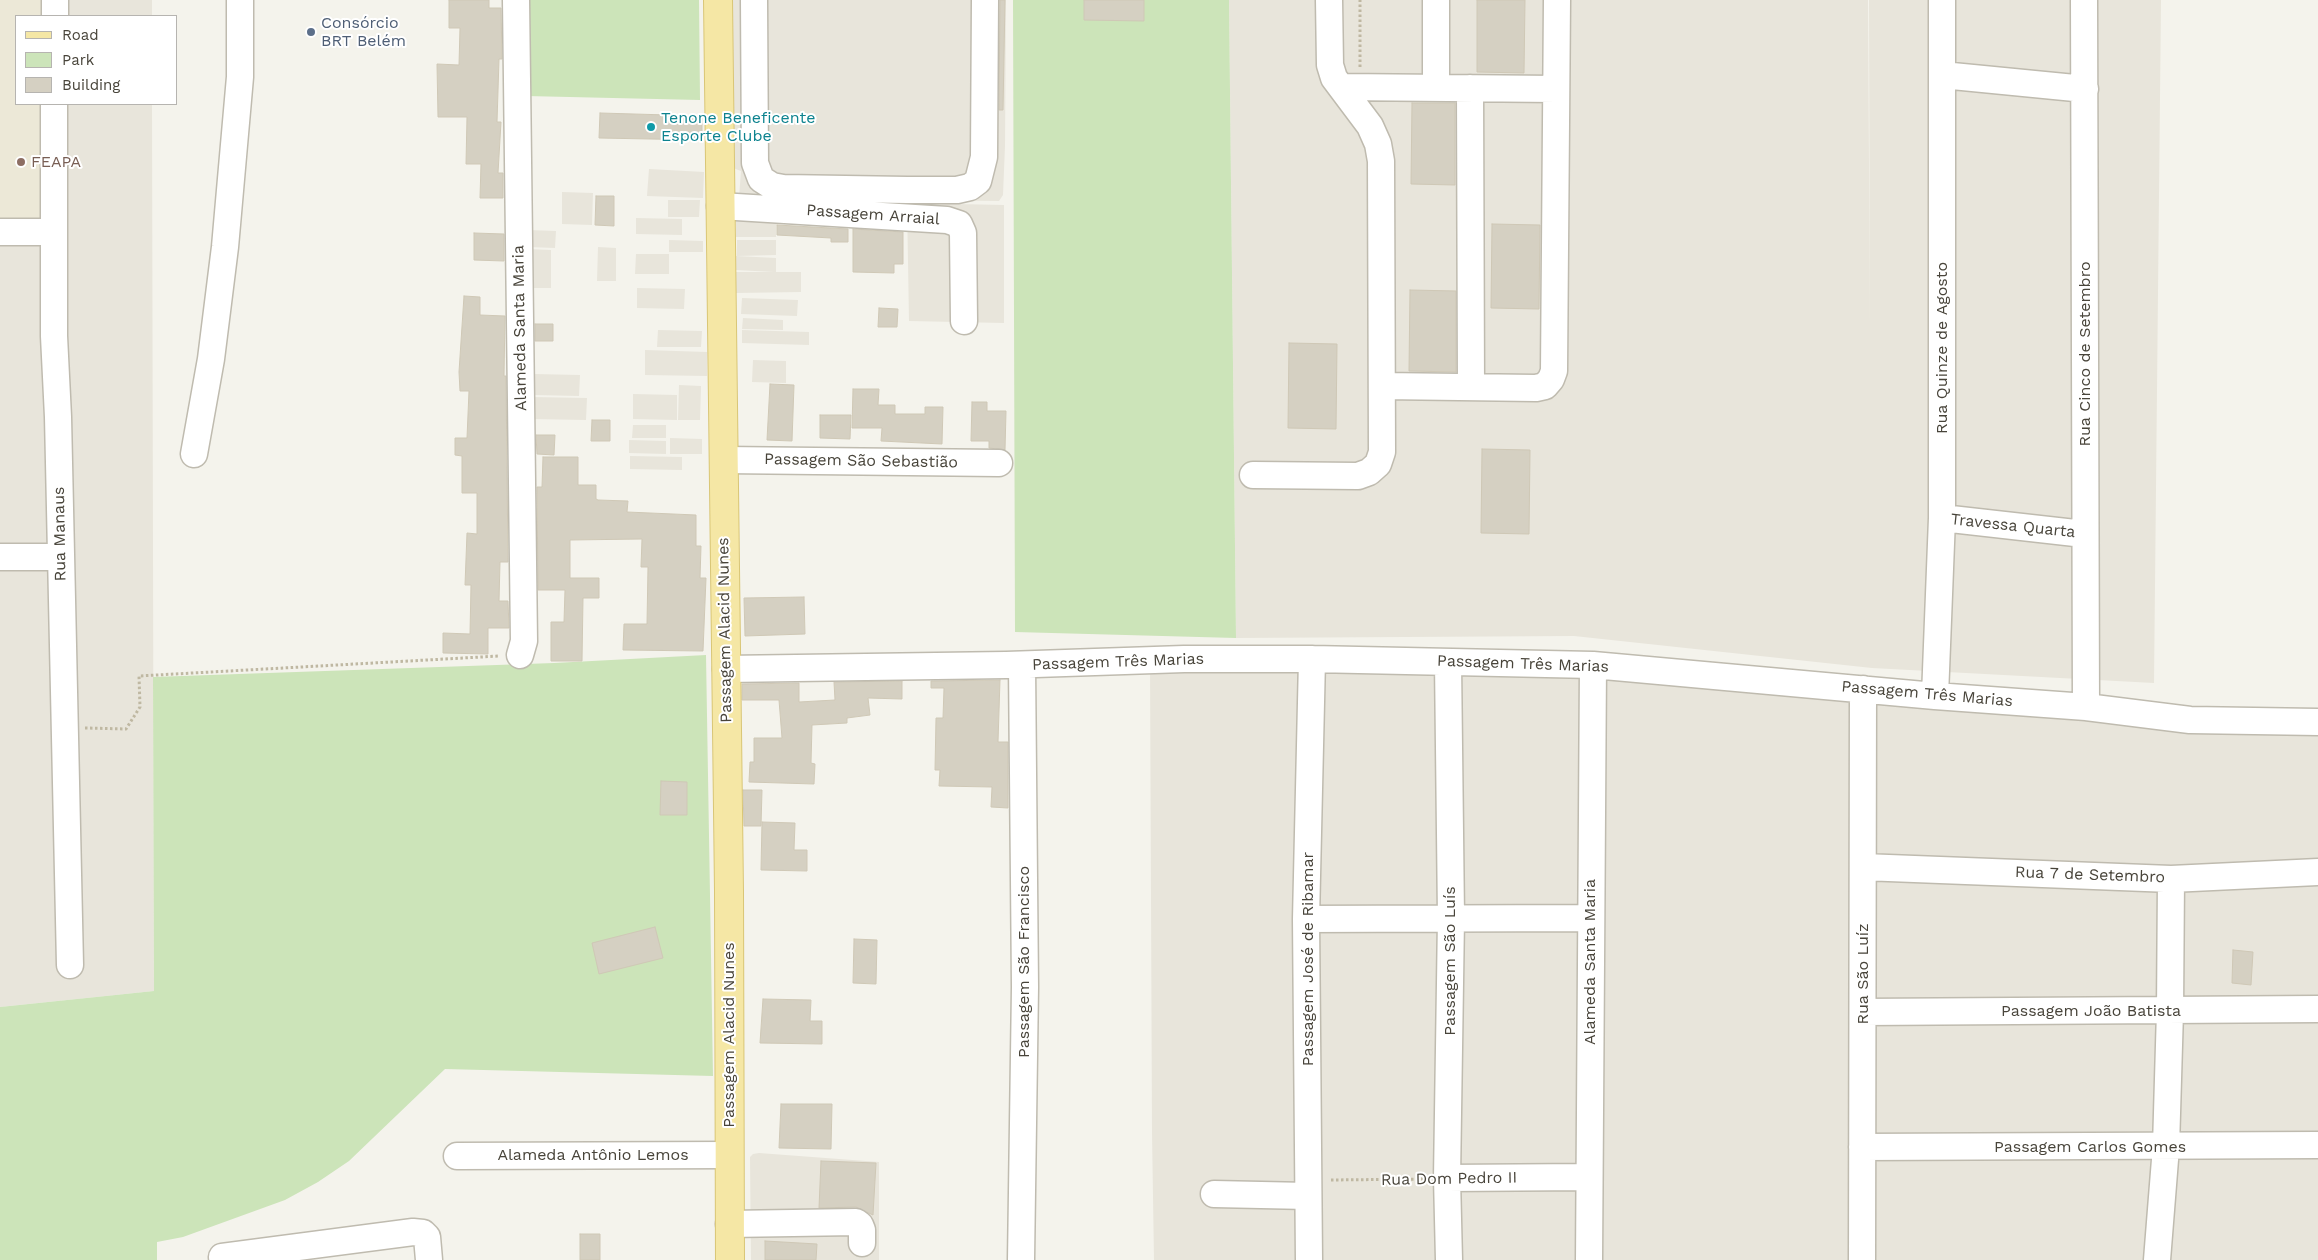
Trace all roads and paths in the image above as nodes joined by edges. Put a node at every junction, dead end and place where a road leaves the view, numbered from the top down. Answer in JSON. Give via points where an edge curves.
{"nodes":[{"id":1,"x":55,"y":0,"type":"edge"},
{"id":2,"x":240,"y":0,"type":"edge"},
{"id":3,"x":516,"y":0,"type":"edge"},
{"id":4,"x":718,"y":0,"type":"edge"},
{"id":5,"x":754,"y":0,"type":"edge"},
{"id":6,"x":985,"y":0,"type":"edge"},
{"id":7,"x":1329,"y":0,"type":"edge"},
{"id":8,"x":1360,"y":0,"type":"edge"},
{"id":9,"x":1436,"y":0,"type":"edge"},
{"id":10,"x":1557,"y":0,"type":"edge"},
{"id":11,"x":1942,"y":0,"type":"edge"},
{"id":12,"x":2084,"y":0,"type":"edge"},
{"id":13,"x":55,"y":15,"type":"edge"},
{"id":14,"x":1942,"y":75,"type":"junction"},
{"id":15,"x":1350,"y":79,"type":"junction"},
{"id":16,"x":1436,"y":88,"type":"junction"},
{"id":17,"x":1470,"y":88,"type":"junction"},
{"id":18,"x":1556,"y":89,"type":"junction"},
{"id":19,"x":2085,"y":89,"type":"junction"},
{"id":20,"x":54,"y":105,"type":"edge"},
{"id":21,"x":720,"y":206,"type":"junction"},
{"id":22,"x":0,"y":232,"type":"edge"},
{"id":23,"x":54,"y":232,"type":"junction"},
{"id":24,"x":964,"y":321,"type":"dead end"},
{"id":25,"x":1383,"y":386,"type":"junction"},
{"id":26,"x":1470,"y":387,"type":"junction"},
{"id":27,"x":194,"y":454,"type":"dead end"},
{"id":28,"x":724,"y":460,"type":"junction"},
{"id":29,"x":998,"y":463,"type":"dead end"},
{"id":30,"x":1253,"y":475,"type":"dead end"},
{"id":31,"x":1942,"y":518,"type":"junction"},
{"id":32,"x":2084,"y":534,"type":"junction"},
{"id":33,"x":0,"y":557,"type":"edge"},
{"id":34,"x":60,"y":557,"type":"junction"},
{"id":35,"x":520,"y":655,"type":"joint"},
{"id":36,"x":1312,"y":659,"type":"junction"},
{"id":37,"x":1448,"y":662,"type":"junction"},
{"id":38,"x":1022,"y":665,"type":"junction"},
{"id":39,"x":1592,"y":665,"type":"junction"},
{"id":40,"x":726,"y":669,"type":"junction"},
{"id":41,"x":1863,"y":689,"type":"junction"},
{"id":42,"x":1935,"y":696,"type":"junction"},
{"id":43,"x":2086,"y":707,"type":"junction"},
{"id":44,"x":2318,"y":722,"type":"edge"},
{"id":45,"x":64,"y":730,"type":"junction"},
{"id":46,"x":1863,"y":867,"type":"junction"},
{"id":47,"x":2318,"y":872,"type":"edge"},
{"id":48,"x":2171,"y":879,"type":"junction"},
{"id":49,"x":1451,"y":918,"type":"junction"},
{"id":50,"x":1589,"y":918,"type":"junction"},
{"id":51,"x":1306,"y":919,"type":"junction"},
{"id":52,"x":70,"y":965,"type":"dead end"},
{"id":53,"x":2318,"y":1009,"type":"edge"},
{"id":54,"x":2170,"y":1011,"type":"junction"},
{"id":55,"x":1863,"y":1012,"type":"junction"},
{"id":56,"x":2318,"y":1145,"type":"edge"},
{"id":57,"x":1862,"y":1147,"type":"junction"},
{"id":58,"x":2166,"y":1147,"type":"junction"},
{"id":59,"x":729,"y":1154,"type":"junction"},
{"id":60,"x":457,"y":1156,"type":"dead end"},
{"id":61,"x":1589,"y":1177,"type":"junction"},
{"id":62,"x":1447,"y":1178,"type":"junction"},
{"id":63,"x":1308,"y":1188,"type":"junction"},
{"id":64,"x":1214,"y":1194,"type":"dead end"},
{"id":65,"x":729,"y":1224,"type":"junction"},
{"id":66,"x":862,"y":1244,"type":"dead end"},
{"id":67,"x":222,"y":1257,"type":"dead end"},
{"id":68,"x":429,"y":1260,"type":"edge"},
{"id":69,"x":730,"y":1260,"type":"edge"},
{"id":70,"x":1021,"y":1260,"type":"edge"},
{"id":71,"x":1309,"y":1260,"type":"edge"},
{"id":72,"x":1449,"y":1260,"type":"edge"},
{"id":73,"x":1589,"y":1260,"type":"edge"},
{"id":74,"x":1862,"y":1260,"type":"edge"},
{"id":75,"x":2157,"y":1260,"type":"edge"}],
"edges":[{"from":1,"to":13,"type":"street"},
{"from":2,"to":27,"type":"street","via":[[240,77],[227,227],[211,359]]},
{"from":3,"to":35,"type":"street","name":"Alameda Santa Maria","via":[[524,641]]},
{"from":4,"to":21,"type":"main road","name":"Passagem Alacid Nunes"},
{"from":5,"to":6,"type":"street","via":[[755,163],[760,179],[782,188],[957,190],[978,181],[984,157]]},
{"from":7,"to":15,"type":"street","via":[[1330,65],[1334,78]]},
{"from":8,"to":15,"type":"path"},
{"from":9,"to":16,"type":"street"},
{"from":10,"to":18,"type":"street"},
{"from":11,"to":14,"type":"street","name":"Rua Quinze de Agosto"},
{"from":12,"to":19,"type":"street","name":"Rua Cinco de Setembro"},
{"from":14,"to":19,"type":"street"},
{"from":14,"to":31,"type":"street","name":"Rua Quinze de Agosto"},
{"from":15,"to":16,"type":"street"},
{"from":15,"to":25,"type":"street","via":[[1378,144],[1381,161]]},
{"from":16,"to":17,"type":"street"},
{"from":17,"to":18,"type":"street"},
{"from":17,"to":26,"type":"street"},
{"from":18,"to":26,"type":"street","via":[[1554,371],[1545,386],[1536,388]]},
{"from":19,"to":32,"type":"street","name":"Rua Cinco de Setembro"},
{"from":20,"to":23,"type":"street","name":"Rua Manaus"},
{"from":21,"to":24,"type":"street","name":"Passagem Arraial","via":[[947,220],[959,224],[963,233]]},
{"from":21,"to":28,"type":"main road","name":"Passagem Alacid Nunes"},
{"from":22,"to":23,"type":"street"},
{"from":23,"to":34,"type":"street","name":"Rua Manaus"},
{"from":25,"to":26,"type":"street"},
{"from":25,"to":30,"type":"street","via":[[1382,452],[1378,464],[1369,472],[1358,476]]},
{"from":28,"to":29,"type":"street","name":"Passagem São Sebastião"},
{"from":28,"to":40,"type":"main road","name":"Passagem Alacid Nunes"},
{"from":31,"to":32,"type":"street","name":"Travessa Quarta"},
{"from":31,"to":42,"type":"street","name":"Rua Quinze de Agosto"},
{"from":32,"to":43,"type":"street","name":"Rua Cinco de Setembro"},
{"from":33,"to":34,"type":"street"},
{"from":34,"to":45,"type":"street","name":"Rua Manaus"},
{"from":35,"to":45,"type":"path","via":[[139,676],[140,707],[126,729],[96,726]]},
{"from":36,"to":37,"type":"street","name":"Passagem Três Marias"},
{"from":36,"to":38,"type":"street","name":"Passagem Três Marias"},
{"from":36,"to":51,"type":"street","name":"Passagem José de Ribamar"},
{"from":37,"to":39,"type":"street","name":"Passagem Três Marias"},
{"from":37,"to":49,"type":"street","name":"Passagem São Luís"},
{"from":38,"to":40,"type":"street","name":"Passagem Três Marias"},
{"from":38,"to":70,"type":"street","name":"Passagem São Francisco","via":[[1025,987]]},
{"from":39,"to":41,"type":"street","name":"Passagem Três Marias"},
{"from":39,"to":50,"type":"street","name":"Alameda Santa Maria"},
{"from":40,"to":59,"type":"main road","name":"Passagem Alacid Nunes"},
{"from":41,"to":42,"type":"street","name":"Passagem Três Marias"},
{"from":41,"to":46,"type":"street","name":"Rua São Luíz"},
{"from":42,"to":43,"type":"street","name":"Passagem Três Marias"},
{"from":43,"to":44,"type":"street","name":"Passagem Três Marias","via":[[2190,720]]},
{"from":45,"to":52,"type":"street","name":"Rua Manaus"},
{"from":46,"to":48,"type":"street","name":"Rua 7 de Setembro"},
{"from":46,"to":55,"type":"street","name":"Rua São Luíz"},
{"from":47,"to":48,"type":"street","name":"Rua 7 de Setembro"},
{"from":48,"to":54,"type":"street"},
{"from":49,"to":50,"type":"street"},
{"from":49,"to":51,"type":"street"},
{"from":49,"to":62,"type":"street","name":"Passagem São Luís"},
{"from":50,"to":61,"type":"street","name":"Alameda Santa Maria"},
{"from":51,"to":63,"type":"street","name":"Passagem José de Ribamar"},
{"from":53,"to":54,"type":"street","name":"Passagem João Batista"},
{"from":54,"to":55,"type":"street","name":"Passagem João Batista"},
{"from":54,"to":58,"type":"street"},
{"from":55,"to":57,"type":"street","name":"Rua São Luíz"},
{"from":56,"to":58,"type":"street","name":"Passagem Carlos Gomes"},
{"from":57,"to":58,"type":"street","name":"Passagem Carlos Gomes"},
{"from":57,"to":74,"type":"street","name":"Rua São Luíz"},
{"from":58,"to":75,"type":"street"},
{"from":59,"to":60,"type":"street","name":"Alameda Antônio Lemos"},
{"from":59,"to":65,"type":"main road","name":"Passagem Alacid Nunes"},
{"from":61,"to":62,"type":"street","name":"Rua Dom Pedro II"},
{"from":61,"to":73,"type":"street","name":"Alameda Santa Maria"},
{"from":62,"to":63,"type":"path","name":"Rua Dom Pedro II"},
{"from":62,"to":72,"type":"street","name":"Passagem São Luís"},
{"from":63,"to":64,"type":"street"},
{"from":63,"to":71,"type":"street","name":"Passagem José de Ribamar"},
{"from":65,"to":66,"type":"street","via":[[856,1222],[862,1230]]},
{"from":65,"to":69,"type":"main road","name":"Passagem Alacid Nunes"},
{"from":67,"to":68,"type":"street","via":[[413,1232],[427,1237]]}]}
